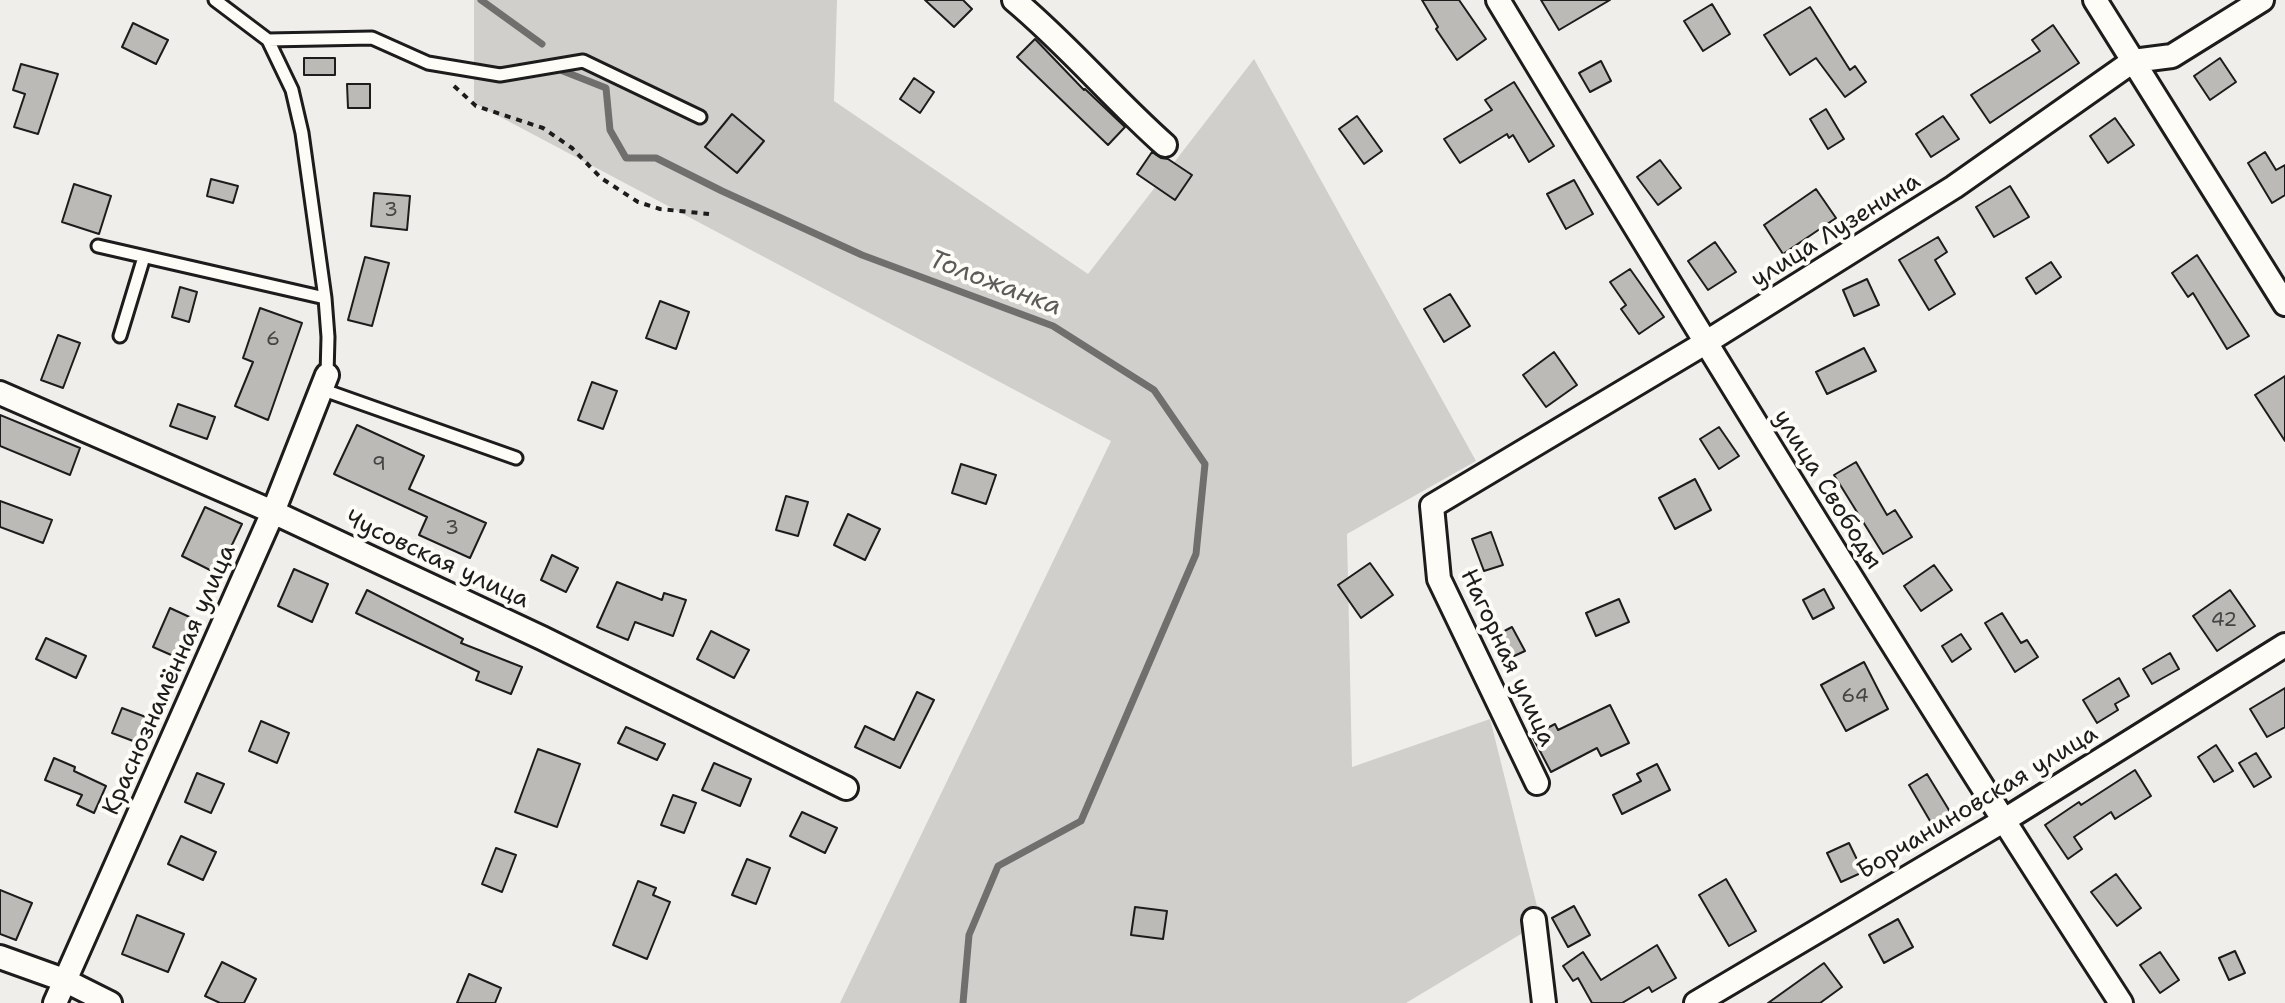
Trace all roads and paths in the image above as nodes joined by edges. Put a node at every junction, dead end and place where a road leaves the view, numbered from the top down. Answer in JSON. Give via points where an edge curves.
{"nodes":[{"id":1,"x":215,"y":0,"type":"edge"},
{"id":2,"x":1014,"y":0,"type":"edge"},
{"id":3,"x":1498,"y":0,"type":"edge"},
{"id":4,"x":2095,"y":0,"type":"edge"},
{"id":5,"x":2262,"y":0,"type":"edge"},
{"id":6,"x":268,"y":40,"type":"junction"},
{"id":7,"x":2133,"y":61,"type":"junction"},
{"id":8,"x":428,"y":63,"type":"junction"},
{"id":9,"x":700,"y":117,"type":"dead end"},
{"id":10,"x":1165,"y":145,"type":"dead end"},
{"id":11,"x":709,"y":214,"type":"dead end"},
{"id":12,"x":98,"y":246,"type":"dead end"},
{"id":13,"x":144,"y":257,"type":"junction"},
{"id":14,"x":325,"y":298,"type":"junction"},
{"id":15,"x":2285,"y":304,"type":"edge"},
{"id":16,"x":120,"y":336,"type":"dead end"},
{"id":17,"x":1705,"y":343,"type":"junction"},
{"id":18,"x":324,"y":382,"type":"junction"},
{"id":19,"x":0,"y":393,"type":"edge"},
{"id":20,"x":516,"y":458,"type":"dead end"},
{"id":21,"x":1432,"y":506,"type":"joint"},
{"id":22,"x":273,"y":512,"type":"junction"},
{"id":23,"x":2285,"y":645,"type":"edge"},
{"id":24,"x":1537,"y":783,"type":"dead end"},
{"id":25,"x":846,"y":788,"type":"dead end"},
{"id":26,"x":2003,"y":821,"type":"junction"},
{"id":27,"x":1534,"y":920,"type":"dead end"},
{"id":28,"x":0,"y":957,"type":"edge"},
{"id":29,"x":64,"y":980,"type":"junction"},
{"id":30,"x":55,"y":1003,"type":"edge"},
{"id":31,"x":110,"y":1003,"type":"edge"},
{"id":32,"x":1544,"y":1003,"type":"edge"},
{"id":33,"x":1696,"y":1003,"type":"edge"},
{"id":34,"x":2121,"y":1003,"type":"edge"}],
"edges":[{"from":1,"to":6,"type":"lane"},
{"from":2,"to":10,"type":"street"},
{"from":3,"to":17,"type":"street","name":"улица Свободы"},
{"from":4,"to":7,"type":"street"},
{"from":5,"to":7,"type":"street","name":"улица Лузенина","via":[[2172,56]]},
{"from":6,"to":8,"type":"lane","via":[[372,38]]},
{"from":6,"to":14,"type":"lane","via":[[292,90],[299,119]]},
{"from":7,"to":15,"type":"street"},
{"from":7,"to":17,"type":"street","name":"улица Лузенина","via":[[1954,187]]},
{"from":8,"to":9,"type":"lane","via":[[500,75],[583,61]]},
{"from":8,"to":11,"type":"path","via":[[476,106],[543,128],[638,202]]},
{"from":12,"to":13,"type":"lane"},
{"from":13,"to":14,"type":"lane"},
{"from":13,"to":16,"type":"lane"},
{"from":14,"to":18,"type":"lane"},
{"from":17,"to":21,"type":"street","name":"улица Лузенина"},
{"from":17,"to":26,"type":"street","name":"улица Свободы"},
{"from":18,"to":20,"type":"lane"},
{"from":18,"to":22,"type":"street","name":"Краснознамённая улица"},
{"from":19,"to":22,"type":"street","name":"Чусовская улица"},
{"from":21,"to":24,"type":"street","name":"Нагорная улица","via":[[1439,579]]},
{"from":22,"to":25,"type":"street","name":"Чусовская улица"},
{"from":22,"to":29,"type":"street","name":"Краснознамённая улица"},
{"from":23,"to":26,"type":"street","name":"Борчаниновская улица"},
{"from":26,"to":33,"type":"street","name":"Борчаниновская улица"},
{"from":26,"to":34,"type":"street","name":"улица Свободы"},
{"from":27,"to":32,"type":"street"},
{"from":28,"to":29,"type":"street"},
{"from":29,"to":30,"type":"street","name":"Краснознамённая улица"},
{"from":29,"to":31,"type":"street"}]}
